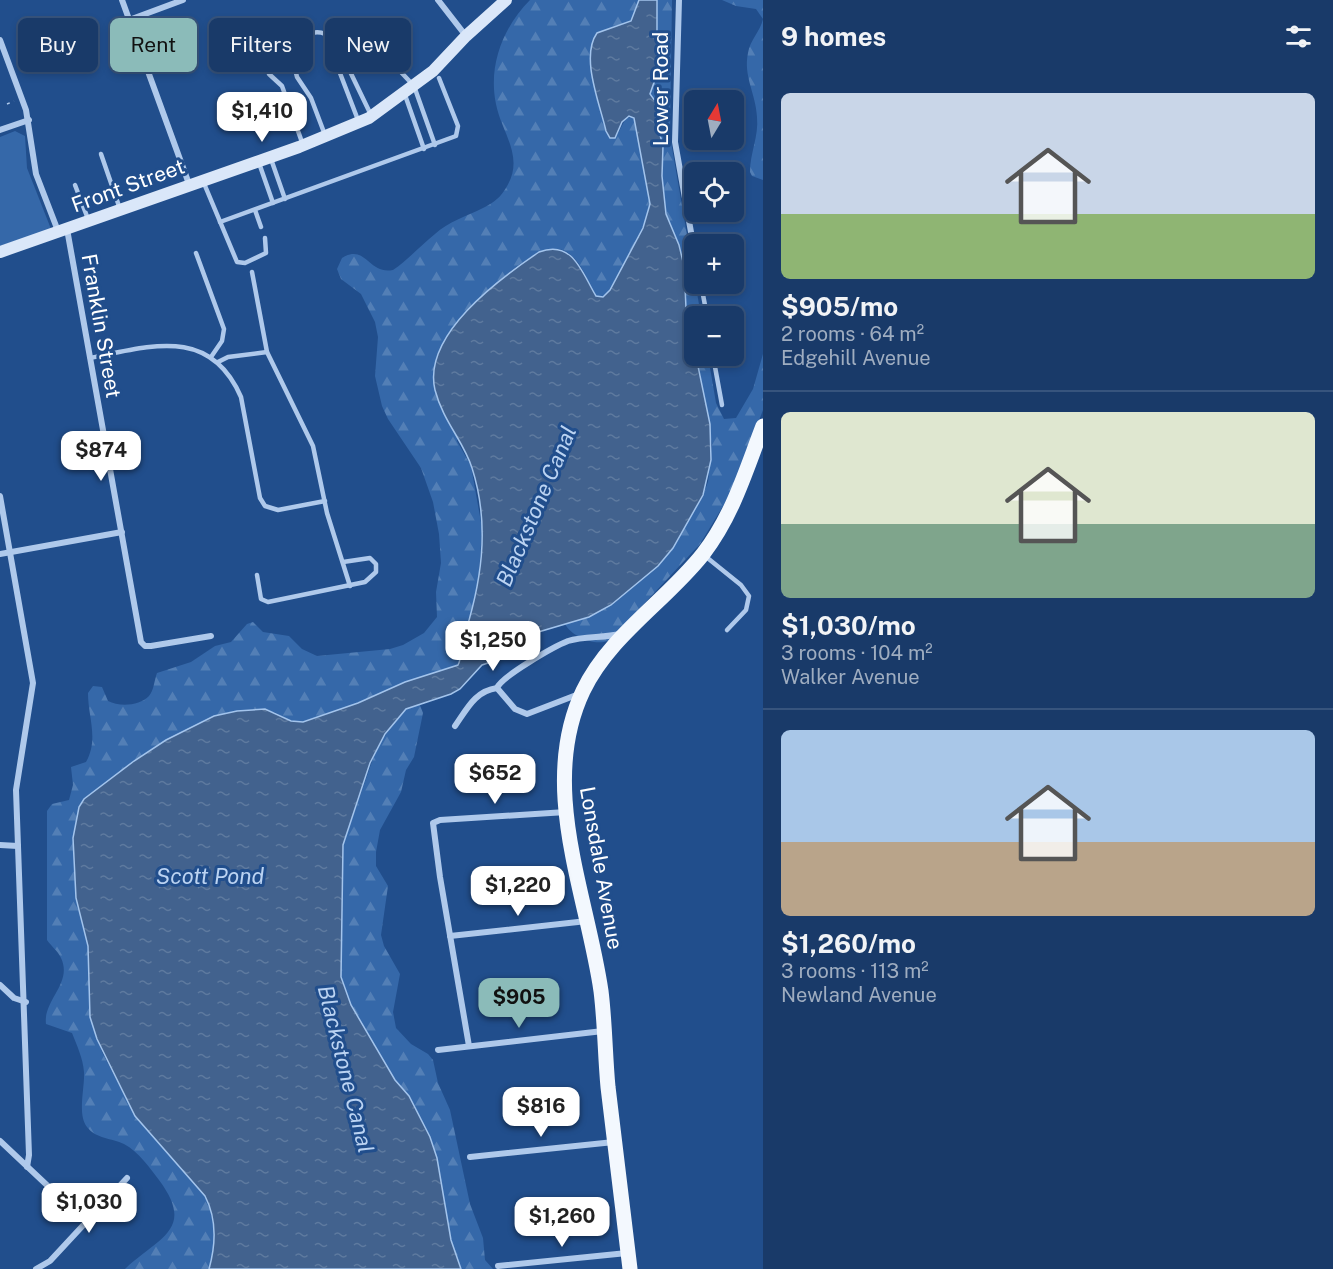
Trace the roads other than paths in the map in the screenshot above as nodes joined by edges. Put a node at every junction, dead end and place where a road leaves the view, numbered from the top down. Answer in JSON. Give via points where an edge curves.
{"nodes":[{"id":1,"x":122,"y":0,"type":"edge"},
{"id":2,"x":183,"y":0,"type":"edge"},
{"id":3,"x":438,"y":0,"type":"edge"},
{"id":4,"x":506,"y":0,"type":"edge"},
{"id":5,"x":679,"y":0,"type":"edge"},
{"id":6,"x":128,"y":18,"type":"edge"},
{"id":7,"x":134,"y":18,"type":"edge"},
{"id":8,"x":466,"y":36,"type":"junction"},
{"id":9,"x":0,"y":40,"type":"edge"},
{"id":10,"x":148,"y":72,"type":"edge"},
{"id":11,"x":268,"y":72,"type":"edge"},
{"id":12,"x":439,"y":78,"type":"dead end"},
{"id":13,"x":409,"y":90,"type":"junction"},
{"id":14,"x":372,"y":116,"type":"junction"},
{"id":15,"x":29,"y":120,"type":"junction"},
{"id":16,"x":359,"y":122,"type":"junction"},
{"id":17,"x":0,"y":130,"type":"edge"},
{"id":18,"x":325,"y":136,"type":"junction"},
{"id":19,"x":303,"y":145,"type":"junction"},
{"id":20,"x":435,"y":145,"type":"junction"},
{"id":21,"x":424,"y":148,"type":"junction"},
{"id":22,"x":101,"y":154,"type":"dead end"},
{"id":23,"x":264,"y":158,"type":"junction"},
{"id":24,"x":202,"y":179,"type":"junction"},
{"id":25,"x":75,"y":184,"type":"dead end"},
{"id":26,"x":189,"y":184,"type":"junction"},
{"id":27,"x":285,"y":199,"type":"junction"},
{"id":28,"x":273,"y":203,"type":"junction"},
{"id":29,"x":120,"y":209,"type":"junction"},
{"id":30,"x":255,"y":210,"type":"junction"},
{"id":31,"x":88,"y":221,"type":"junction"},
{"id":32,"x":220,"y":222,"type":"junction"},
{"id":33,"x":261,"y":227,"type":"dead end"},
{"id":34,"x":63,"y":230,"type":"junction"},
{"id":35,"x":691,"y":234,"type":"edge"},
{"id":36,"x":265,"y":238,"type":"dead end"},
{"id":37,"x":0,"y":252,"type":"edge"},
{"id":38,"x":196,"y":254,"type":"dead end"},
{"id":39,"x":252,"y":272,"type":"dead end"},
{"id":40,"x":267,"y":352,"type":"junction"},
{"id":41,"x":211,"y":357,"type":"junction"},
{"id":42,"x":90,"y":358,"type":"junction"},
{"id":43,"x":218,"y":362,"type":"junction"},
{"id":44,"x":716,"y":366,"type":"edge"},
{"id":45,"x":722,"y":405,"type":"dead end"},
{"id":46,"x":763,"y":426,"type":"edge"},
{"id":47,"x":0,"y":496,"type":"edge"},
{"id":48,"x":325,"y":501,"type":"junction"},
{"id":49,"x":122,"y":532,"type":"junction"},
{"id":50,"x":10,"y":552,"type":"junction"},
{"id":51,"x":0,"y":554,"type":"edge"},
{"id":52,"x":702,"y":555,"type":"junction"},
{"id":53,"x":343,"y":562,"type":"junction"},
{"id":54,"x":257,"y":575,"type":"dead end"},
{"id":55,"x":350,"y":586,"type":"junction"},
{"id":56,"x":727,"y":630,"type":"dead end"},
{"id":57,"x":624,"y":634,"type":"junction"},
{"id":58,"x":211,"y":636,"type":"dead end"},
{"id":59,"x":497,"y":688,"type":"junction"},
{"id":60,"x":583,"y":692,"type":"junction"},
{"id":61,"x":455,"y":726,"type":"dead end"},
{"id":62,"x":566,"y":812,"type":"junction"},
{"id":63,"x":0,"y":845,"type":"edge"},
{"id":64,"x":18,"y":846,"type":"junction"},
{"id":65,"x":587,"y":921,"type":"junction"},
{"id":66,"x":450,"y":936,"type":"junction"},
{"id":67,"x":0,"y":985,"type":"edge"},
{"id":68,"x":26,"y":1002,"type":"junction"},
{"id":69,"x":603,"y":1031,"type":"junction"},
{"id":70,"x":469,"y":1046,"type":"junction"},
{"id":71,"x":438,"y":1050,"type":"dead end"},
{"id":72,"x":0,"y":1141,"type":"edge"},
{"id":73,"x":614,"y":1142,"type":"junction"},
{"id":74,"x":470,"y":1158,"type":"dead end"},
{"id":75,"x":27,"y":1167,"type":"junction"},
{"id":76,"x":128,"y":1178,"type":"dead end"},
{"id":77,"x":85,"y":1221,"type":"junction"},
{"id":78,"x":629,"y":1261,"type":"edge"},
{"id":79,"x":498,"y":1266,"type":"dead end"},
{"id":80,"x":36,"y":1269,"type":"edge"}],
"edges":[{"from":1,"to":6,"type":"street"},
{"from":2,"to":7,"type":"street"},
{"from":3,"to":8,"type":"street"},
{"from":4,"to":8,"type":"main road","name":"Front Street"},
{"from":5,"to":35,"type":"street","name":"Lower Road","via":[[675,142]]},
{"from":8,"to":13,"type":"main road","name":"Front Street"},
{"from":9,"to":15,"type":"street","name":"Franklin Street"},
{"from":10,"to":26,"type":"street"},
{"from":11,"to":19,"type":"lane","via":[[282,86]]},
{"from":12,"to":20,"type":"lane","via":[[459,132]]},
{"from":13,"to":14,"type":"main road","name":"Front Street"},
{"from":13,"to":14,"type":"lane","via":[[370,39],[350,44],[343,57]]},
{"from":13,"to":20,"type":"lane"},
{"from":13,"to":21,"type":"lane"},
{"from":14,"to":16,"type":"main road","name":"Front Street"},
{"from":15,"to":17,"type":"street"},
{"from":15,"to":34,"type":"street","name":"Franklin Street","via":[[36,174]]},
{"from":16,"to":18,"type":"main road","name":"Front Street"},
{"from":16,"to":18,"type":"lane","via":[[325,34],[317,32],[296,40],[290,49],[297,77],[311,98]]},
{"from":18,"to":19,"type":"main road","name":"Front Street"},
{"from":19,"to":23,"type":"main road","name":"Front Street"},
{"from":20,"to":21,"type":"lane"},
{"from":21,"to":27,"type":"lane"},
{"from":22,"to":29,"type":"lane"},
{"from":23,"to":24,"type":"main road","name":"Front Street"},
{"from":23,"to":27,"type":"lane"},
{"from":23,"to":28,"type":"lane"},
{"from":24,"to":26,"type":"main road","name":"Front Street"},
{"from":24,"to":32,"type":"lane"},
{"from":25,"to":31,"type":"lane"},
{"from":26,"to":29,"type":"main road","name":"Front Street"},
{"from":27,"to":28,"type":"lane"},
{"from":28,"to":30,"type":"lane"},
{"from":29,"to":31,"type":"main road","name":"Front Street"},
{"from":30,"to":32,"type":"lane"},
{"from":30,"to":33,"type":"lane"},
{"from":31,"to":34,"type":"main road","name":"Front Street"},
{"from":32,"to":36,"type":"lane","via":[[240,263],[266,253]]},
{"from":34,"to":37,"type":"main road","name":"Front Street"},
{"from":34,"to":42,"type":"street","name":"Franklin Street"},
{"from":38,"to":41,"type":"lane","via":[[224,329],[222,342]]},
{"from":39,"to":40,"type":"lane"},
{"from":40,"to":43,"type":"lane"},
{"from":40,"to":48,"type":"lane","via":[[313,446]]},
{"from":41,"to":42,"type":"lane","via":[[192,348],[161,344]]},
{"from":41,"to":43,"type":"lane"},
{"from":42,"to":49,"type":"street","name":"Franklin Street"},
{"from":43,"to":48,"type":"lane","via":[[241,397],[260,498],[265,506],[278,510]]},
{"from":44,"to":45,"type":"lane"},
{"from":46,"to":52,"type":"main road","name":"Lonsdale Avenue","via":[[729,514]]},
{"from":47,"to":50,"type":"street"},
{"from":48,"to":53,"type":"lane"},
{"from":49,"to":50,"type":"street"},
{"from":49,"to":58,"type":"street","name":"Franklin Street","via":[[141,642],[145,646]]},
{"from":50,"to":51,"type":"street"},
{"from":50,"to":64,"type":"street","via":[[33,683],[16,790]]},
{"from":52,"to":56,"type":"lane","via":[[741,585],[749,596],[746,610]]},
{"from":52,"to":57,"type":"main road","name":"Lonsdale Avenue"},
{"from":53,"to":55,"type":"lane"},
{"from":53,"to":55,"type":"lane","via":[[370,558],[376,564],[373,578]]},
{"from":54,"to":55,"type":"lane","via":[[263,602]]},
{"from":57,"to":59,"type":"street","via":[[570,641],[513,672]]},
{"from":57,"to":60,"type":"main road","name":"Lonsdale Avenue"},
{"from":59,"to":60,"type":"street","via":[[515,710],[527,714]]},
{"from":59,"to":61,"type":"street","via":[[487,689],[474,699]]},
{"from":60,"to":62,"type":"main road","name":"Lonsdale Avenue","via":[[566,752]]},
{"from":62,"to":65,"type":"main road","name":"Lonsdale Avenue"},
{"from":62,"to":66,"type":"street","via":[[440,819],[434,823]]},
{"from":63,"to":64,"type":"street"},
{"from":64,"to":68,"type":"street"},
{"from":65,"to":66,"type":"street"},
{"from":65,"to":69,"type":"main road","name":"Lonsdale Avenue","via":[[601,993]]},
{"from":66,"to":70,"type":"street"},
{"from":67,"to":68,"type":"street","via":[[14,998]]},
{"from":68,"to":75,"type":"street"},
{"from":69,"to":70,"type":"street"},
{"from":69,"to":73,"type":"main road","name":"Lonsdale Avenue"},
{"from":70,"to":71,"type":"street"},
{"from":72,"to":75,"type":"street"},
{"from":73,"to":74,"type":"street"},
{"from":73,"to":78,"type":"main road","name":"Lonsdale Avenue"},
{"from":75,"to":77,"type":"street"},
{"from":76,"to":77,"type":"street"},
{"from":77,"to":80,"type":"street","via":[[50,1261]]},
{"from":78,"to":79,"type":"street"}]}
